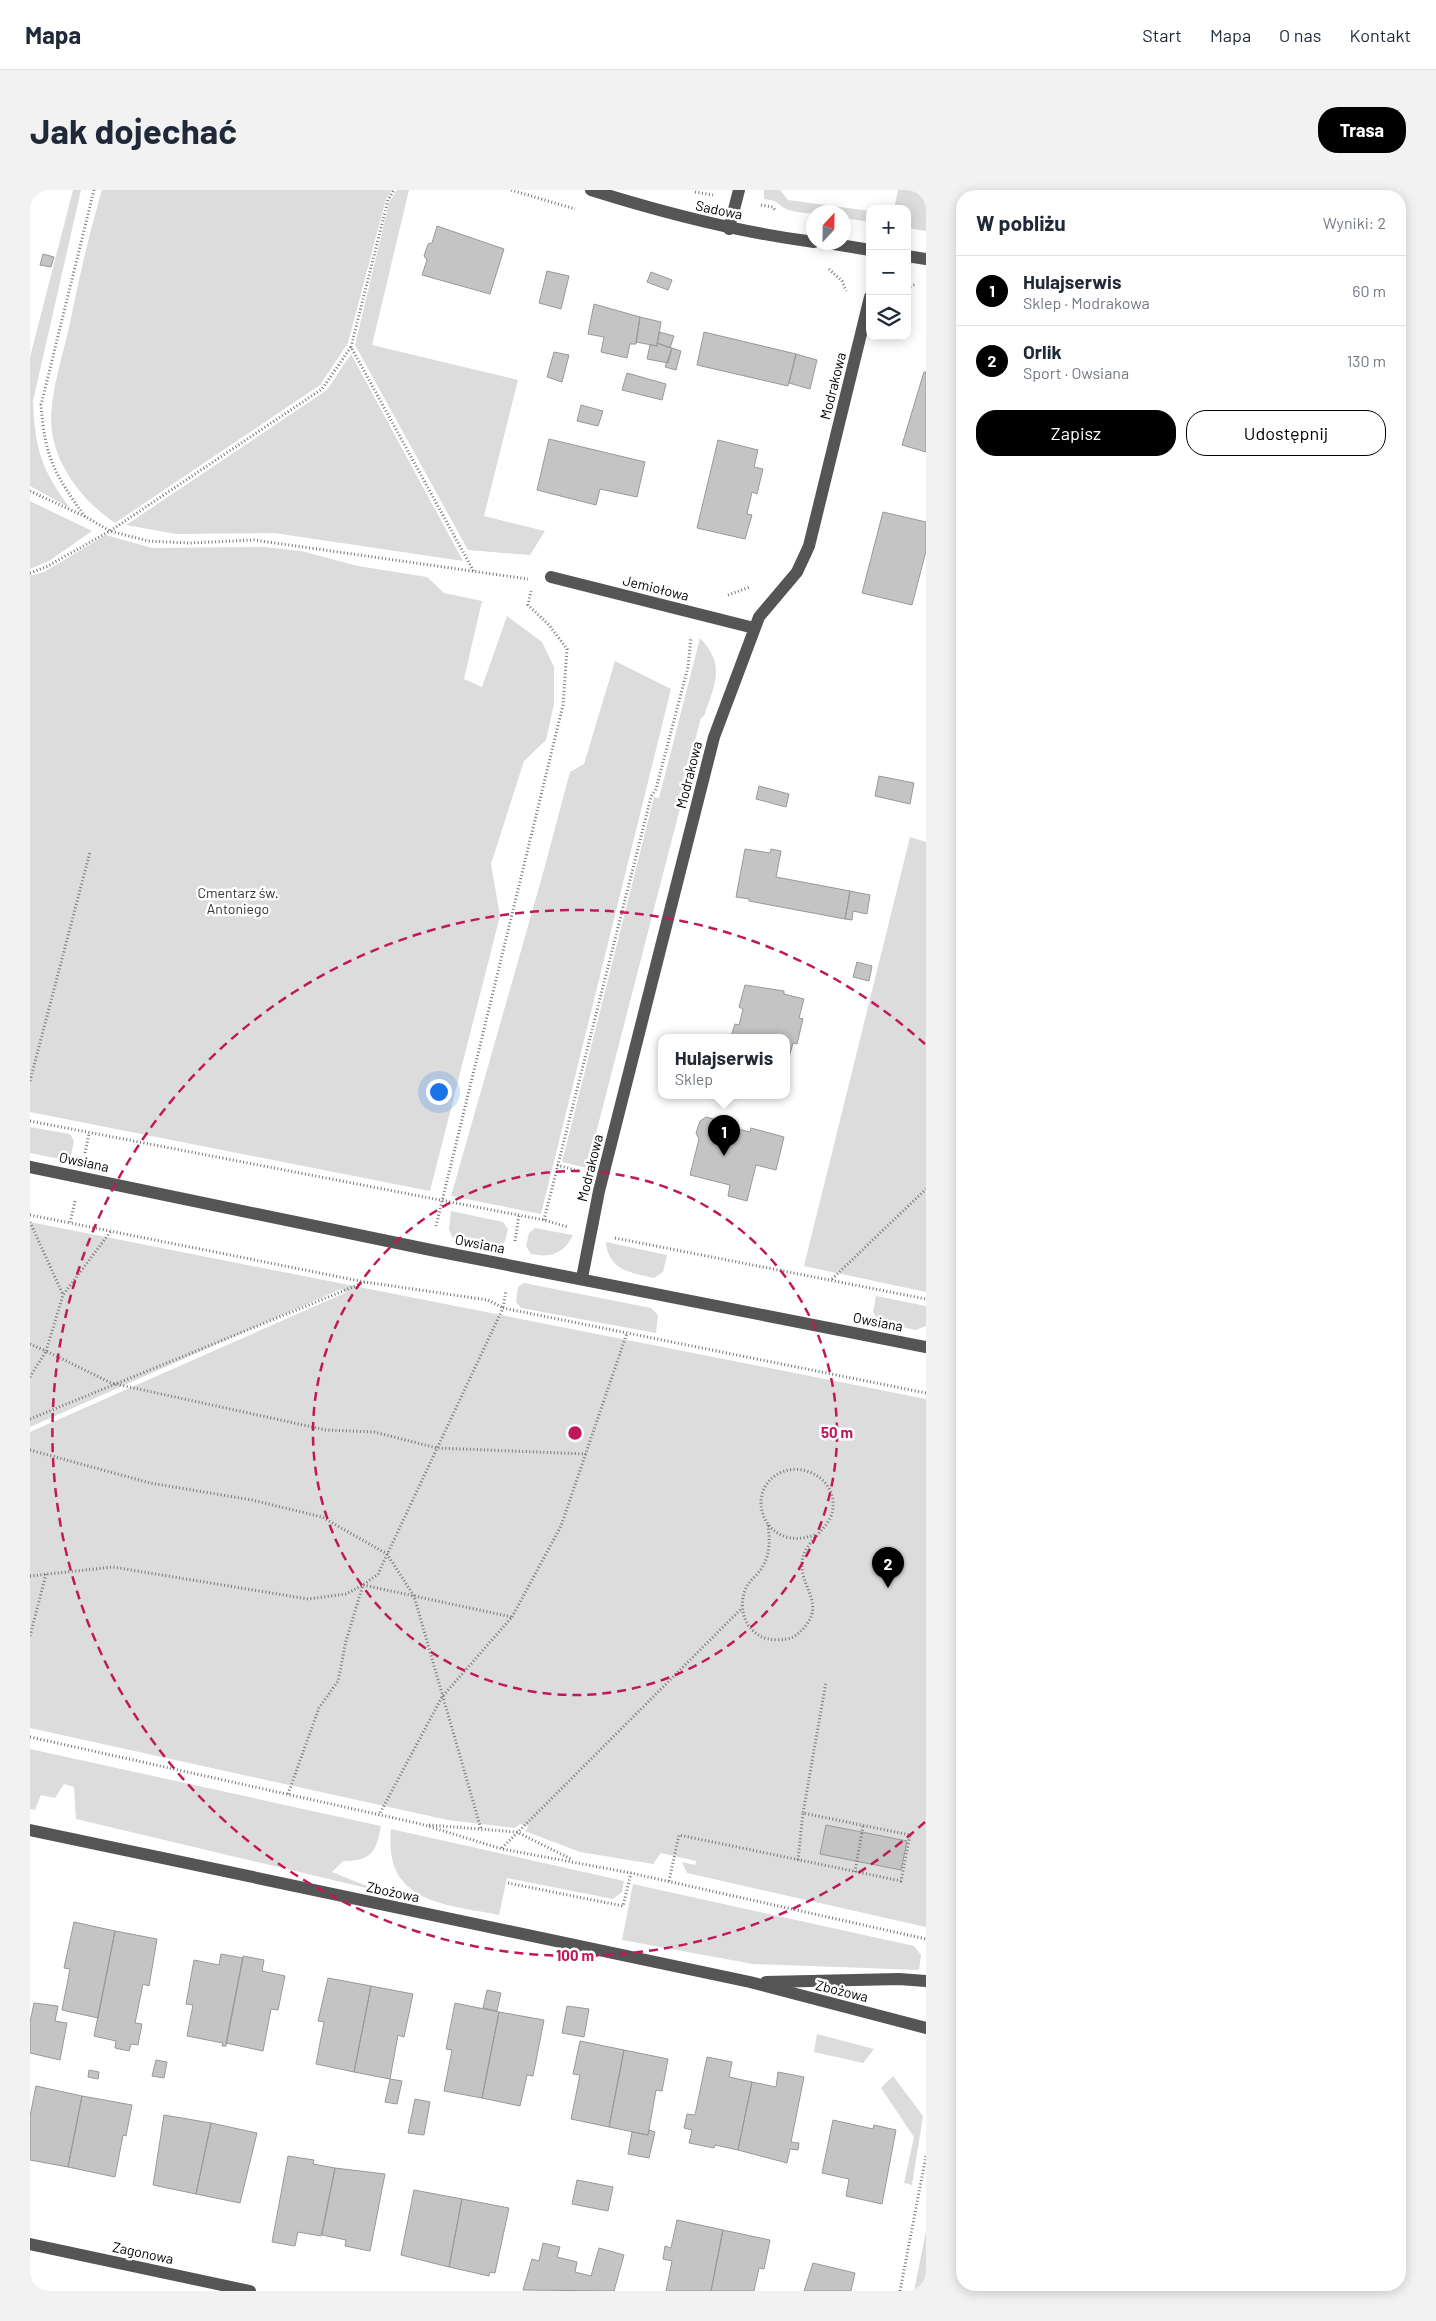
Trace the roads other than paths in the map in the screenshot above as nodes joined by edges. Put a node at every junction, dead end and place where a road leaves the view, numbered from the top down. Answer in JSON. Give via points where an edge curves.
{"nodes":[{"id":1,"x":590,"y":190,"type":"edge"},
{"id":2,"x":739,"y":190,"type":"edge"},
{"id":3,"x":730,"y":229,"type":"junction"},
{"id":4,"x":806,"y":241,"type":"edge"},
{"id":5,"x":851,"y":247,"type":"edge"},
{"id":6,"x":866,"y":249,"type":"edge"},
{"id":7,"x":911,"y":257,"type":"edge"},
{"id":8,"x":926,"y":259,"type":"edge"},
{"id":9,"x":866,"y":314,"type":"edge"},
{"id":10,"x":551,"y":577,"type":"road end"},
{"id":11,"x":754,"y":628,"type":"junction"},
{"id":12,"x":30,"y":1166,"type":"edge"},
{"id":13,"x":582,"y":1278,"type":"junction"},
{"id":14,"x":926,"y":1347,"type":"edge"},
{"id":15,"x":30,"y":1830,"type":"edge"},
{"id":16,"x":926,"y":1981,"type":"edge"},
{"id":17,"x":750,"y":1982,"type":"junction"},
{"id":18,"x":926,"y":2028,"type":"edge"},
{"id":19,"x":30,"y":2244,"type":"edge"},
{"id":20,"x":250,"y":2291,"type":"edge"}],
"edges":[{"from":1,"to":3,"type":"street","name":"Sadowa"},
{"from":2,"to":3,"type":"street"},
{"from":3,"to":4,"type":"street","name":"Sadowa"},
{"from":5,"to":6,"type":"street"},
{"from":7,"to":8,"type":"street"},
{"from":9,"to":11,"type":"street","name":"Modrakowa","via":[[809,546],[797,572],[766,607]]},
{"from":10,"to":11,"type":"street","name":"Jemiołowa"},
{"from":11,"to":13,"type":"street","name":"Modrakowa","via":[[714,737],[599,1191]]},
{"from":12,"to":13,"type":"street","name":"Owsiana","via":[[431,1250]]},
{"from":13,"to":14,"type":"street","name":"Owsiana"},
{"from":15,"to":17,"type":"street","name":"Zbożowa"},
{"from":16,"to":17,"type":"street","name":"Zbożowa"},
{"from":17,"to":18,"type":"street","name":"Zbożowa"},
{"from":19,"to":20,"type":"street","name":"Zagonowa"}]}
